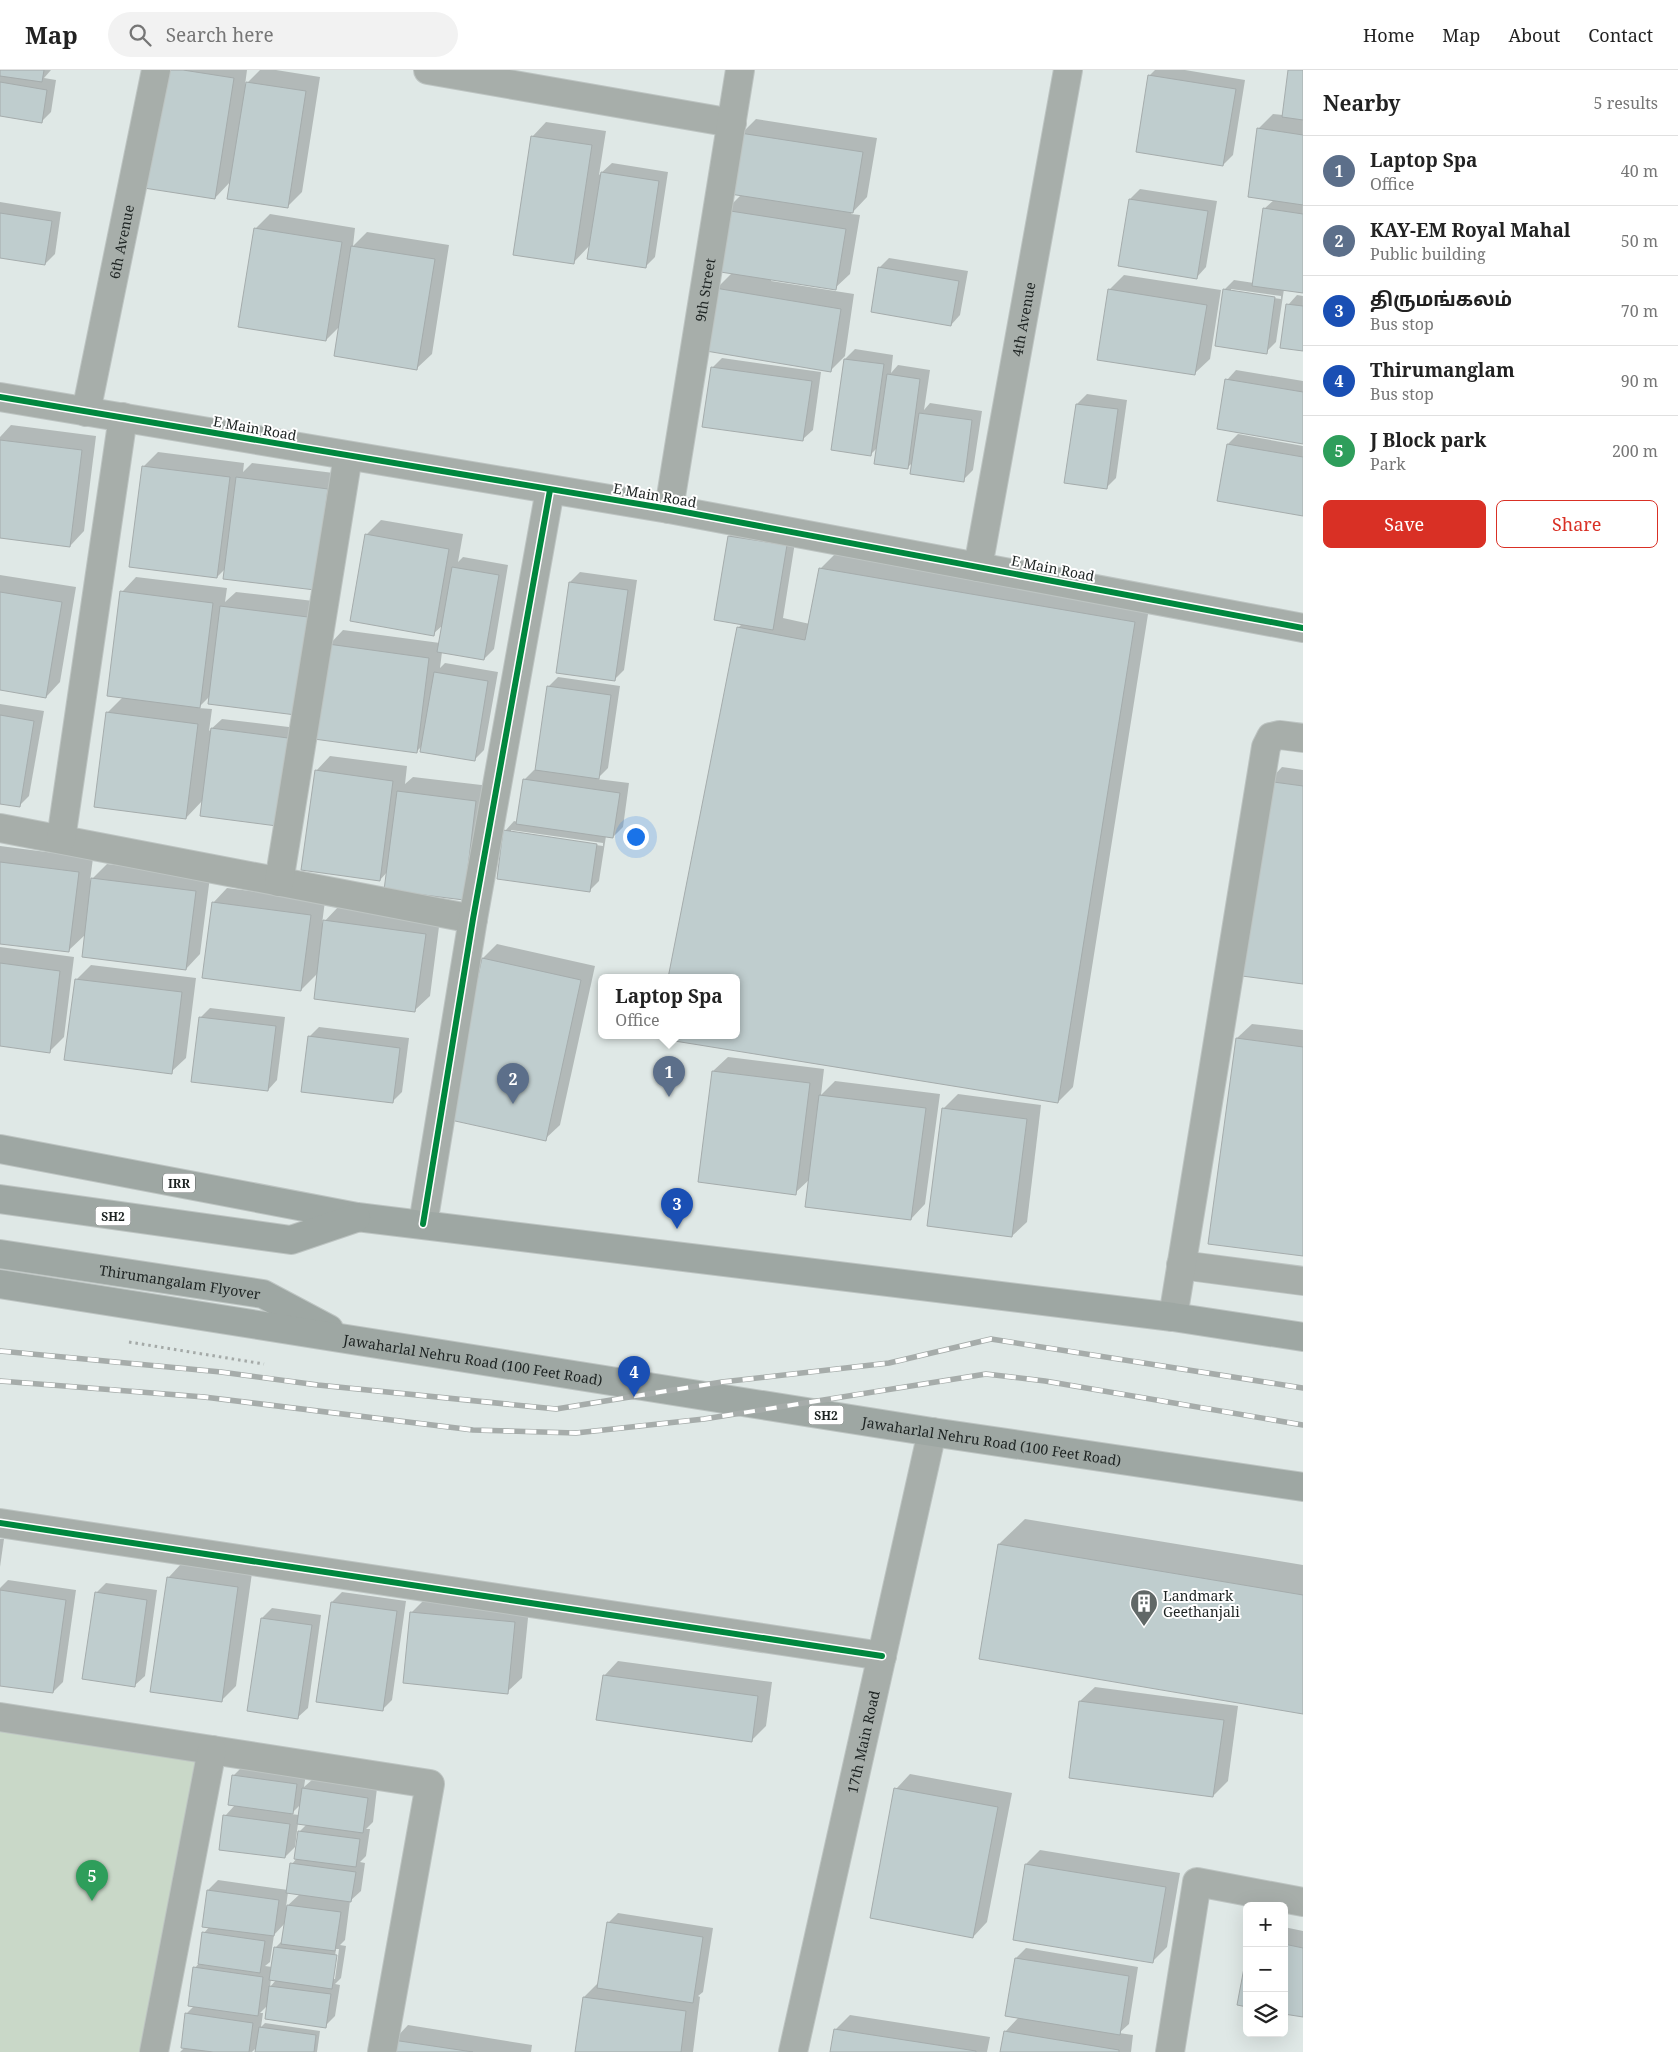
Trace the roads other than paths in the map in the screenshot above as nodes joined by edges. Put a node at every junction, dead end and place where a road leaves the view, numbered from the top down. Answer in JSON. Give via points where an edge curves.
{"nodes":[{"id":1,"x":156,"y":70,"type":"edge"},
{"id":2,"x":740,"y":70,"type":"edge"},
{"id":3,"x":1068,"y":70,"type":"edge"},
{"id":4,"x":436,"y":71,"type":"edge"},
{"id":5,"x":732,"y":123,"type":"junction"},
{"id":6,"x":0,"y":397,"type":"edge"},
{"id":7,"x":86,"y":412,"type":"junction"},
{"id":8,"x":123,"y":418,"type":"junction"},
{"id":9,"x":348,"y":456,"type":"junction"},
{"id":10,"x":550,"y":490,"type":"junction"},
{"id":11,"x":670,"y":509,"type":"junction"},
{"id":12,"x":978,"y":567,"type":"junction"},
{"id":13,"x":1303,"y":628,"type":"edge"},
{"id":14,"x":1303,"y":738,"type":"edge"},
{"id":15,"x":0,"y":828,"type":"edge"},
{"id":16,"x":61,"y":839,"type":"junction"},
{"id":17,"x":279,"y":882,"type":"junction"},
{"id":18,"x":473,"y":919,"type":"junction"},
{"id":19,"x":0,"y":1149,"type":"edge"},
{"id":20,"x":0,"y":1199,"type":"edge"},
{"id":21,"x":357,"y":1217,"type":"junction"},
{"id":22,"x":423,"y":1224,"type":"junction"},
{"id":23,"x":0,"y":1254,"type":"edge"},
{"id":24,"x":1181,"y":1265,"type":"junction"},
{"id":25,"x":1303,"y":1281,"type":"edge"},
{"id":26,"x":0,"y":1284,"type":"edge"},
{"id":27,"x":1173,"y":1317,"type":"junction"},
{"id":28,"x":1303,"y":1337,"type":"edge"},
{"id":29,"x":350,"y":1340,"type":"junction"},
{"id":30,"x":932,"y":1432,"type":"junction"},
{"id":31,"x":1303,"y":1487,"type":"edge"},
{"id":32,"x":0,"y":1523,"type":"edge"},
{"id":33,"x":882,"y":1656,"type":"junction"},
{"id":34,"x":0,"y":1718,"type":"edge"},
{"id":35,"x":212,"y":1750,"type":"junction"},
{"id":36,"x":1303,"y":1902,"type":"edge"},
{"id":37,"x":154,"y":2052,"type":"edge"},
{"id":38,"x":382,"y":2052,"type":"edge"},
{"id":39,"x":793,"y":2052,"type":"edge"},
{"id":40,"x":1170,"y":2052,"type":"edge"}],
"edges":[{"from":1,"to":7,"type":"street","name":"6th Avenue"},
{"from":2,"to":5,"type":"street","name":"9th Street"},
{"from":3,"to":12,"type":"street","name":"4th Avenue"},
{"from":4,"to":5,"type":"street"},
{"from":5,"to":11,"type":"street","name":"9th Street"},
{"from":6,"to":7,"type":"street","name":"E Main Road"},
{"from":7,"to":8,"type":"street","name":"E Main Road"},
{"from":8,"to":9,"type":"street","name":"E Main Road"},
{"from":8,"to":16,"type":"street"},
{"from":9,"to":10,"type":"street","name":"E Main Road"},
{"from":9,"to":17,"type":"street"},
{"from":10,"to":11,"type":"street","name":"E Main Road"},
{"from":10,"to":18,"type":"street"},
{"from":11,"to":12,"type":"street","name":"E Main Road"},
{"from":12,"to":13,"type":"street","name":"E Main Road"},
{"from":14,"to":24,"type":"street","via":[[1271,737],[1266,747]]},
{"from":15,"to":16,"type":"street"},
{"from":16,"to":17,"type":"street"},
{"from":17,"to":18,"type":"street"},
{"from":18,"to":22,"type":"street"},
{"from":19,"to":21,"type":"main road","number":"IRR"},
{"from":20,"to":21,"type":"main road","number":"SH2","via":[[291,1240]]},
{"from":21,"to":22,"type":"main road","number":"SH2"},
{"from":22,"to":27,"type":"main road","number":"SH2"},
{"from":23,"to":29,"type":"main road","name":"Thirumangalam Flyover","number":"SH2","via":[[263,1294]]},
{"from":24,"to":25,"type":"street"},
{"from":24,"to":27,"type":"street"},
{"from":26,"to":29,"type":"main road","name":"Jawaharlal Nehru Road (100 Feet Road)"},
{"from":27,"to":28,"type":"main road","number":"SH2"},
{"from":29,"to":30,"type":"main road","name":"Jawaharlal Nehru Road (100 Feet Road)","number":"SH2"},
{"from":30,"to":31,"type":"main road","name":"Jawaharlal Nehru Road (100 Feet Road)","number":"SH2"},
{"from":30,"to":33,"type":"street","name":"17th Main Road"},
{"from":32,"to":33,"type":"street"},
{"from":33,"to":39,"type":"street","name":"17th Main Road"},
{"from":34,"to":35,"type":"street"},
{"from":35,"to":37,"type":"street"},
{"from":35,"to":38,"type":"street","via":[[430,1784]]},
{"from":36,"to":40,"type":"street","via":[[1198,1882]]}]}
